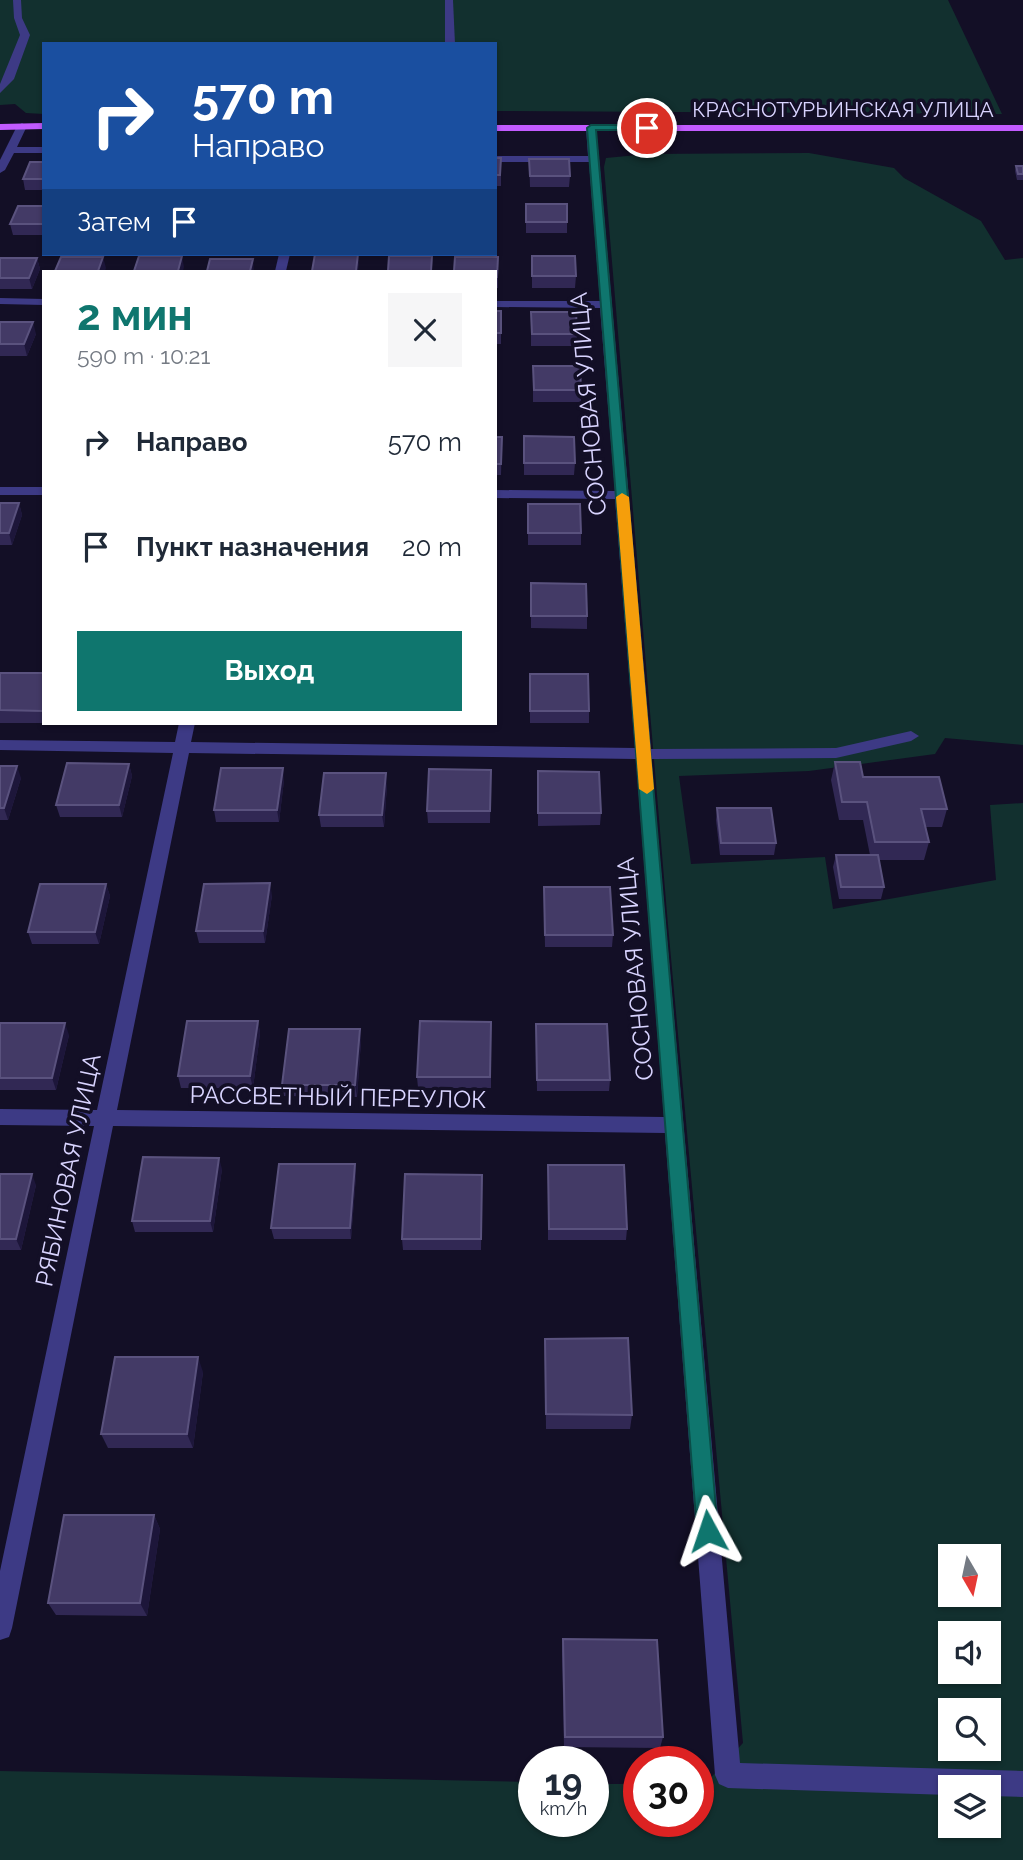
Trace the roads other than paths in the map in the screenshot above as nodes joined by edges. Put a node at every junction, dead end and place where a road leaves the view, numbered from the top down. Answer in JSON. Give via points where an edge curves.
{"nodes":[{"id":1,"x":17,"y":0,"type":"edge"},
{"id":2,"x":449,"y":0,"type":"edge"},
{"id":3,"x":450,"y":42,"type":"edge"},
{"id":4,"x":0,"y":90,"type":"edge"},
{"id":5,"x":22,"y":126,"type":"junction"},
{"id":6,"x":42,"y":126,"type":"edge"},
{"id":7,"x":0,"y":127,"type":"edge"},
{"id":8,"x":497,"y":128,"type":"edge"},
{"id":9,"x":591,"y":128,"type":"junction"},
{"id":10,"x":1023,"y":128,"type":"edge"},
{"id":11,"x":42,"y":151,"type":"edge"},
{"id":12,"x":497,"y":159,"type":"edge"},
{"id":13,"x":594,"y":159,"type":"junction"},
{"id":14,"x":5,"y":160,"type":"edge"},
{"id":15,"x":0,"y":301,"type":"edge"},
{"id":16,"x":42,"y":302,"type":"edge"},
{"id":17,"x":497,"y":304,"type":"edge"},
{"id":18,"x":606,"y":305,"type":"junction"},
{"id":19,"x":0,"y":491,"type":"edge"},
{"id":20,"x":42,"y":491,"type":"edge"},
{"id":21,"x":497,"y":494,"type":"edge"},
{"id":22,"x":622,"y":495,"type":"junction"},
{"id":23,"x":187,"y":725,"type":"edge"},
{"id":24,"x":911,"y":736,"type":"dead end"},
{"id":25,"x":0,"y":744,"type":"edge"},
{"id":26,"x":182,"y":747,"type":"junction"},
{"id":27,"x":644,"y":754,"type":"junction"},
{"id":28,"x":0,"y":1117,"type":"edge"},
{"id":29,"x":105,"y":1118,"type":"junction"},
{"id":30,"x":675,"y":1125,"type":"junction"},
{"id":31,"x":0,"y":1628,"type":"edge"},
{"id":32,"x":1023,"y":1784,"type":"edge"}],
"edges":[{"from":1,"to":4,"type":"street","via":[[25,35],[9,79]]},
{"from":2,"to":3,"type":"street"},
{"from":5,"to":6,"type":"main road"},
{"from":5,"to":7,"type":"main road"},
{"from":5,"to":14,"type":"street"},
{"from":8,"to":9,"type":"main road","name":"КРАСНОТУРЬИНСКАЯ УЛИЦА"},
{"from":9,"to":10,"type":"main road","name":"КРАСНОТУРЬИНСКАЯ УЛИЦА"},
{"from":9,"to":13,"type":"street","name":"СОСНОВАЯ УЛИЦА"},
{"from":11,"to":14,"type":"street"},
{"from":12,"to":13,"type":"street"},
{"from":13,"to":18,"type":"street","name":"СОСНОВАЯ УЛИЦА"},
{"from":15,"to":16,"type":"street"},
{"from":17,"to":18,"type":"street"},
{"from":18,"to":22,"type":"street","name":"СОСНОВАЯ УЛИЦА"},
{"from":19,"to":20,"type":"street"},
{"from":21,"to":22,"type":"street"},
{"from":22,"to":27,"type":"street","name":"СОСНОВАЯ УЛИЦА"},
{"from":23,"to":26,"type":"street","name":"РЯБИНОВАЯ УЛИЦА"},
{"from":24,"to":27,"type":"street","via":[[836,753]]},
{"from":25,"to":26,"type":"street"},
{"from":26,"to":27,"type":"street"},
{"from":26,"to":29,"type":"street","name":"РЯБИНОВАЯ УЛИЦА"},
{"from":27,"to":30,"type":"street","name":"СОСНОВАЯ УЛИЦА"},
{"from":28,"to":29,"type":"street","name":"РАССВЕТНЫЙ ПЕРЕУЛОК"},
{"from":29,"to":30,"type":"street","name":"РАССВЕТНЫЙ ПЕРЕУЛОК"},
{"from":29,"to":31,"type":"street","name":"РЯБИНОВАЯ УЛИЦА"},
{"from":30,"to":32,"type":"street","name":"СОСНОВАЯ УЛИЦА","via":[[728,1775]]}]}
